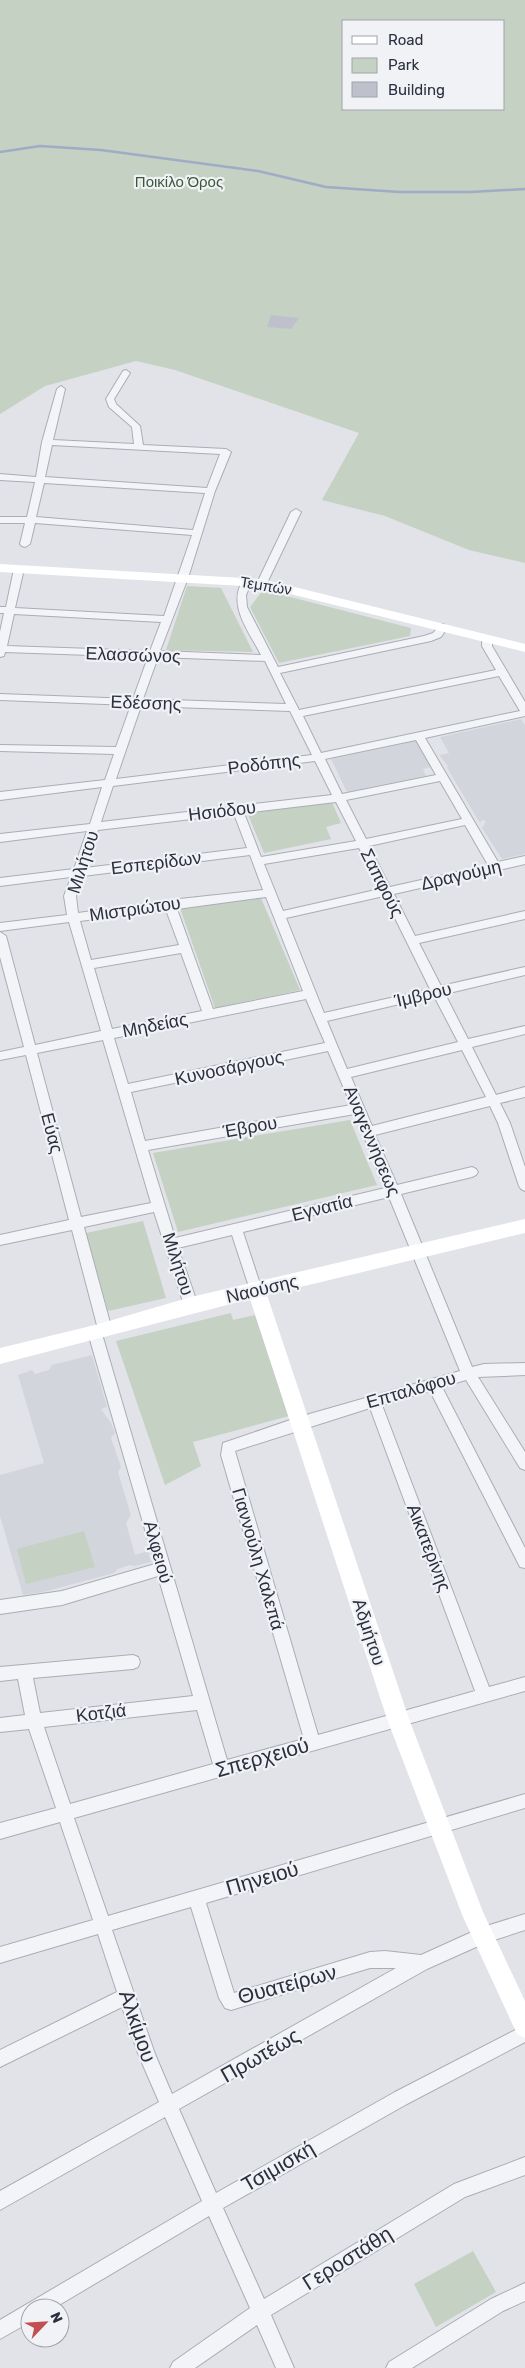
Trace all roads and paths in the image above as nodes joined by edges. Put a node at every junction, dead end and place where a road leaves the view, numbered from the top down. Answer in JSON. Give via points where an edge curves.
{"nodes":[{"id":1,"x":126,"y":373,"type":"dead end"},
{"id":2,"x":61,"y":390,"type":"dead end"},
{"id":3,"x":47,"y":442,"type":"junction"},
{"id":4,"x":139,"y":447,"type":"junction"},
{"id":5,"x":0,"y":477,"type":"edge"},
{"id":6,"x":40,"y":480,"type":"junction"},
{"id":7,"x":210,"y":491,"type":"junction"},
{"id":8,"x":296,"y":512,"type":"dead end"},
{"id":9,"x":0,"y":520,"type":"edge"},
{"id":10,"x":32,"y":520,"type":"junction"},
{"id":11,"x":198,"y":533,"type":"junction"},
{"id":12,"x":25,"y":544,"type":"dead end"},
{"id":13,"x":0,"y":568,"type":"edge"},
{"id":14,"x":19,"y":569,"type":"junction"},
{"id":15,"x":183,"y":578,"type":"junction"},
{"id":16,"x":247,"y":582,"type":"junction"},
{"id":17,"x":262,"y":583,"type":"junction"},
{"id":18,"x":5,"y":610,"type":"edge"},
{"id":19,"x":166,"y":619,"type":"junction"},
{"id":20,"x":443,"y":627,"type":"junction"},
{"id":21,"x":487,"y":639,"type":"junction"},
{"id":22,"x":525,"y":648,"type":"edge"},
{"id":23,"x":0,"y":651,"type":"edge"},
{"id":24,"x":152,"y":656,"type":"junction"},
{"id":25,"x":266,"y":658,"type":"junction"},
{"id":26,"x":273,"y":671,"type":"junction"},
{"id":27,"x":501,"y":672,"type":"junction"},
{"id":28,"x":0,"y":697,"type":"edge"},
{"id":29,"x":136,"y":703,"type":"junction"},
{"id":30,"x":294,"y":711,"type":"junction"},
{"id":31,"x":525,"y":712,"type":"edge"},
{"id":32,"x":419,"y":736,"type":"junction"},
{"id":33,"x":0,"y":748,"type":"edge"},
{"id":34,"x":119,"y":751,"type":"junction"},
{"id":35,"x":319,"y":757,"type":"junction"},
{"id":36,"x":443,"y":777,"type":"junction"},
{"id":37,"x":109,"y":783,"type":"junction"},
{"id":38,"x":0,"y":796,"type":"edge"},
{"id":39,"x":338,"y":798,"type":"junction"},
{"id":40,"x":237,"y":809,"type":"junction"},
{"id":41,"x":468,"y":821,"type":"junction"},
{"id":42,"x":94,"y":827,"type":"junction"},
{"id":43,"x":0,"y":838,"type":"edge"},
{"id":44,"x":362,"y":844,"type":"junction"},
{"id":45,"x":256,"y":856,"type":"junction"},
{"id":46,"x":525,"y":860,"type":"edge"},
{"id":47,"x":495,"y":867,"type":"junction"},
{"id":48,"x":79,"y":872,"type":"junction"},
{"id":49,"x":0,"y":882,"type":"edge"},
{"id":50,"x":387,"y":892,"type":"junction"},
{"id":51,"x":270,"y":893,"type":"junction"},
{"id":52,"x":170,"y":904,"type":"junction"},
{"id":53,"x":525,"y":915,"type":"edge"},
{"id":54,"x":279,"y":916,"type":"junction"},
{"id":55,"x":73,"y":918,"type":"junction"},
{"id":56,"x":0,"y":927,"type":"edge"},
{"id":57,"x":0,"y":936,"type":"edge"},
{"id":58,"x":412,"y":941,"type":"junction"},
{"id":59,"x":185,"y":948,"type":"junction"},
{"id":60,"x":89,"y":965,"type":"junction"},
{"id":61,"x":525,"y":971,"type":"edge"},
{"id":62,"x":437,"y":991,"type":"junction"},
{"id":63,"x":310,"y":994,"type":"junction"},
{"id":64,"x":209,"y":1015,"type":"junction"},
{"id":65,"x":321,"y":1018,"type":"junction"},
{"id":66,"x":525,"y":1030,"type":"edge"},
{"id":67,"x":109,"y":1034,"type":"junction"},
{"id":68,"x":464,"y":1045,"type":"junction"},
{"id":69,"x":332,"y":1046,"type":"junction"},
{"id":70,"x":29,"y":1050,"type":"junction"},
{"id":71,"x":0,"y":1056,"type":"edge"},
{"id":72,"x":344,"y":1074,"type":"junction"},
{"id":73,"x":125,"y":1089,"type":"junction"},
{"id":74,"x":525,"y":1092,"type":"edge"},
{"id":75,"x":493,"y":1100,"type":"junction"},
{"id":76,"x":358,"y":1108,"type":"junction"},
{"id":77,"x":368,"y":1132,"type":"junction"},
{"id":78,"x":142,"y":1146,"type":"junction"},
{"id":79,"x":521,"y":1158,"type":"edge"},
{"id":80,"x":472,"y":1172,"type":"dead end"},
{"id":81,"x":525,"y":1186,"type":"edge"},
{"id":82,"x":394,"y":1191,"type":"junction"},
{"id":83,"x":158,"y":1206,"type":"junction"},
{"id":84,"x":76,"y":1223,"type":"junction"},
{"id":85,"x":525,"y":1226,"type":"edge"},
{"id":86,"x":236,"y":1229,"type":"junction"},
{"id":87,"x":0,"y":1240,"type":"edge"},
{"id":88,"x":172,"y":1244,"type":"junction"},
{"id":89,"x":419,"y":1253,"type":"junction"},
{"id":90,"x":256,"y":1290,"type":"junction"},
{"id":91,"x":191,"y":1305,"type":"junction"},
{"id":92,"x":100,"y":1332,"type":"junction"},
{"id":93,"x":0,"y":1356,"type":"edge"},
{"id":94,"x":525,"y":1369,"type":"edge"},
{"id":95,"x":468,"y":1374,"type":"junction"},
{"id":96,"x":433,"y":1384,"type":"junction"},
{"id":97,"x":374,"y":1401,"type":"junction"},
{"id":98,"x":299,"y":1423,"type":"junction"},
{"id":99,"x":523,"y":1457,"type":"edge"},
{"id":100,"x":525,"y":1562,"type":"edge"},
{"id":101,"x":162,"y":1568,"type":"junction"},
{"id":102,"x":0,"y":1608,"type":"edge"},
{"id":103,"x":133,"y":1662,"type":"dead end"},
{"id":104,"x":24,"y":1672,"type":"junction"},
{"id":105,"x":0,"y":1674,"type":"edge"},
{"id":106,"x":525,"y":1684,"type":"edge"},
{"id":107,"x":484,"y":1695,"type":"junction"},
{"id":108,"x":202,"y":1702,"type":"junction"},
{"id":109,"x":398,"y":1719,"type":"junction"},
{"id":110,"x":34,"y":1721,"type":"junction"},
{"id":111,"x":0,"y":1725,"type":"edge"},
{"id":112,"x":313,"y":1742,"type":"junction"},
{"id":113,"x":222,"y":1770,"type":"junction"},
{"id":114,"x":525,"y":1801,"type":"edge"},
{"id":115,"x":65,"y":1813,"type":"junction"},
{"id":116,"x":439,"y":1827,"type":"junction"},
{"id":117,"x":0,"y":1831,"type":"edge"},
{"id":118,"x":196,"y":1897,"type":"junction"},
{"id":119,"x":525,"y":1922,"type":"edge"},
{"id":120,"x":103,"y":1924,"type":"junction"},
{"id":121,"x":483,"y":1935,"type":"junction"},
{"id":122,"x":0,"y":1955,"type":"edge"},
{"id":123,"x":421,"y":1963,"type":"junction"},
{"id":124,"x":127,"y":1996,"type":"junction"},
{"id":125,"x":525,"y":2026,"type":"edge"},
{"id":126,"x":525,"y":2033,"type":"edge"},
{"id":127,"x":0,"y":2059,"type":"edge"},
{"id":128,"x":168,"y":2107,"type":"junction"},
{"id":129,"x":525,"y":2166,"type":"edge"},
{"id":130,"x":0,"y":2200,"type":"edge"},
{"id":131,"x":213,"y":2203,"type":"junction"},
{"id":132,"x":525,"y":2292,"type":"edge"},
{"id":133,"x":53,"y":2298,"type":"edge"},
{"id":134,"x":261,"y":2311,"type":"junction"},
{"id":135,"x":20,"y":2318,"type":"edge"},
{"id":136,"x":0,"y":2330,"type":"edge"},
{"id":137,"x":179,"y":2368,"type":"edge"},
{"id":138,"x":285,"y":2368,"type":"edge"},
{"id":139,"x":395,"y":2368,"type":"edge"}],
"edges":[{"from":1,"to":4,"type":"street","via":[[110,399],[112,405],[136,426]]},
{"from":2,"to":3,"type":"street"},
{"from":3,"to":4,"type":"street"},
{"from":3,"to":6,"type":"street"},
{"from":4,"to":7,"type":"street","name":"Μιλήτου","via":[[226,452]]},
{"from":5,"to":6,"type":"street"},
{"from":6,"to":7,"type":"street"},
{"from":6,"to":10,"type":"street"},
{"from":7,"to":11,"type":"street","name":"Μιλήτου"},
{"from":8,"to":17,"type":"street"},
{"from":9,"to":10,"type":"street"},
{"from":10,"to":11,"type":"street"},
{"from":10,"to":12,"type":"street"},
{"from":11,"to":15,"type":"street","name":"Μιλήτου"},
{"from":13,"to":14,"type":"street","name":"Τεμπών"},
{"from":14,"to":15,"type":"street","name":"Τεμπών"},
{"from":14,"to":18,"type":"street"},
{"from":15,"to":16,"type":"street","name":"Τεμπών"},
{"from":15,"to":19,"type":"street","name":"Μιλήτου"},
{"from":16,"to":17,"type":"street","name":"Τεμπών"},
{"from":16,"to":25,"type":"street","name":"Σαπφούς","via":[[241,595],[242,607]]},
{"from":17,"to":20,"type":"street","name":"Τεμπών"},
{"from":18,"to":19,"type":"street"},
{"from":18,"to":23,"type":"street"},
{"from":19,"to":24,"type":"street","name":"Μιλήτου"},
{"from":20,"to":21,"type":"street","name":"Τεμπών"},
{"from":20,"to":26,"type":"street","via":[[437,635],[427,639]]},
{"from":21,"to":22,"type":"street","name":"Τεμπών"},
{"from":21,"to":27,"type":"street","via":[[487,646]]},
{"from":23,"to":24,"type":"street","name":"Ελασσώνος"},
{"from":24,"to":25,"type":"street","name":"Ελασσώνος"},
{"from":24,"to":29,"type":"street","name":"Μιλήτου"},
{"from":25,"to":26,"type":"street","name":"Σαπφούς"},
{"from":26,"to":30,"type":"street","name":"Σαπφούς"},
{"from":27,"to":30,"type":"street","name":"Εδέσσης"},
{"from":27,"to":31,"type":"street"},
{"from":28,"to":29,"type":"street","name":"Εδέσσης"},
{"from":29,"to":30,"type":"street","name":"Εδέσσης"},
{"from":29,"to":34,"type":"street","name":"Μιλήτου"},
{"from":30,"to":35,"type":"street","name":"Σαπφούς"},
{"from":31,"to":32,"type":"street","name":"Ροδόπης"},
{"from":32,"to":35,"type":"street","name":"Ροδόπης"},
{"from":32,"to":36,"type":"street"},
{"from":33,"to":34,"type":"street"},
{"from":34,"to":37,"type":"street","name":"Μιλήτου"},
{"from":35,"to":37,"type":"street","name":"Ροδόπης"},
{"from":35,"to":39,"type":"street","name":"Σαπφούς"},
{"from":36,"to":39,"type":"street","name":"Ησιόδου"},
{"from":36,"to":41,"type":"street"},
{"from":37,"to":38,"type":"street","name":"Ροδόπης"},
{"from":37,"to":42,"type":"street","name":"Μιλήτου"},
{"from":39,"to":40,"type":"street","name":"Ησιόδου"},
{"from":39,"to":44,"type":"street","name":"Σαπφούς"},
{"from":40,"to":42,"type":"street","name":"Ησιόδου"},
{"from":40,"to":45,"type":"street","name":"Αναγεννήσεως"},
{"from":41,"to":44,"type":"street","name":"Εσπερίδων"},
{"from":41,"to":47,"type":"street"},
{"from":42,"to":43,"type":"street","name":"Ησιόδου"},
{"from":42,"to":48,"type":"street","name":"Μιλήτου"},
{"from":44,"to":45,"type":"street","name":"Εσπερίδων"},
{"from":44,"to":50,"type":"street","name":"Σαπφούς"},
{"from":45,"to":48,"type":"street","name":"Εσπερίδων"},
{"from":45,"to":51,"type":"street","name":"Αναγεννήσεως"},
{"from":46,"to":47,"type":"street","name":"Δραγούμη"},
{"from":47,"to":50,"type":"street","name":"Δραγούμη"},
{"from":48,"to":49,"type":"street","name":"Εσπερίδων"},
{"from":48,"to":55,"type":"street","name":"Μιλήτου","via":[[70,896]]},
{"from":50,"to":54,"type":"street","name":"Δραγούμη"},
{"from":50,"to":58,"type":"street","name":"Σαπφούς"},
{"from":51,"to":52,"type":"street","name":"Μιστριώτου"},
{"from":51,"to":54,"type":"street","name":"Αναγεννήσεως"},
{"from":52,"to":55,"type":"street","name":"Μιστριώτου"},
{"from":52,"to":59,"type":"street"},
{"from":53,"to":58,"type":"street"},
{"from":54,"to":63,"type":"street","name":"Αναγεννήσεως"},
{"from":55,"to":56,"type":"street","name":"Μιστριώτου"},
{"from":55,"to":60,"type":"street","name":"Μιλήτου"},
{"from":57,"to":70,"type":"street","name":"Εύας"},
{"from":58,"to":62,"type":"street","name":"Σαπφούς"},
{"from":59,"to":60,"type":"street"},
{"from":59,"to":64,"type":"street"},
{"from":60,"to":67,"type":"street","name":"Μιλήτου"},
{"from":61,"to":62,"type":"street","name":"Ίμβρου"},
{"from":62,"to":65,"type":"street","name":"Ίμβρου"},
{"from":62,"to":68,"type":"street","name":"Σαπφούς"},
{"from":63,"to":64,"type":"street","name":"Μηδείας"},
{"from":63,"to":65,"type":"street","name":"Αναγεννήσεως"},
{"from":64,"to":67,"type":"street","name":"Μηδείας"},
{"from":65,"to":69,"type":"street","name":"Αναγεννήσεως"},
{"from":66,"to":68,"type":"street"},
{"from":67,"to":70,"type":"street","name":"Μηδείας"},
{"from":67,"to":73,"type":"street","name":"Μιλήτου"},
{"from":68,"to":72,"type":"street"},
{"from":68,"to":75,"type":"street","name":"Σαπφούς"},
{"from":69,"to":72,"type":"street","name":"Αναγεννήσεως"},
{"from":69,"to":73,"type":"street","name":"Κυνοσάργους"},
{"from":70,"to":71,"type":"street","name":"Μηδείας"},
{"from":70,"to":84,"type":"street","name":"Εύας"},
{"from":72,"to":76,"type":"street","name":"Αναγεννήσεως"},
{"from":73,"to":78,"type":"street","name":"Μιλήτου"},
{"from":74,"to":75,"type":"street"},
{"from":75,"to":77,"type":"street"},
{"from":75,"to":79,"type":"street","name":"Σαπφούς"},
{"from":76,"to":77,"type":"street","name":"Αναγεννήσεως"},
{"from":76,"to":78,"type":"street","name":"Έβρου"},
{"from":77,"to":82,"type":"street","name":"Αναγεννήσεως"},
{"from":78,"to":83,"type":"street","name":"Μιλήτου"},
{"from":79,"to":81,"type":"street","name":"Σαπφούς"},
{"from":80,"to":82,"type":"street","name":"Εγνατία"},
{"from":82,"to":86,"type":"street","name":"Εγνατία"},
{"from":82,"to":89,"type":"street","name":"Αναγεννήσεως"},
{"from":83,"to":84,"type":"street"},
{"from":83,"to":88,"type":"street","name":"Μιλήτου"},
{"from":84,"to":87,"type":"street"},
{"from":84,"to":92,"type":"street","name":"Εύας"},
{"from":85,"to":89,"type":"street","name":"Ναούσης"},
{"from":86,"to":88,"type":"street","name":"Εγνατία"},
{"from":86,"to":90,"type":"street","name":"Αδμήτου"},
{"from":88,"to":91,"type":"street","name":"Μιλήτου"},
{"from":89,"to":90,"type":"street","name":"Ναούσης"},
{"from":89,"to":95,"type":"street","name":"Αναγεννήσεως"},
{"from":90,"to":91,"type":"street","name":"Ναούσης"},
{"from":90,"to":98,"type":"street","name":"Αδμήτου"},
{"from":91,"to":92,"type":"street","name":"Ναούσης"},
{"from":92,"to":93,"type":"street","name":"Ναούσης"},
{"from":92,"to":101,"type":"street","name":"Αλφειού"},
{"from":94,"to":95,"type":"street","name":"Επταλόφου","via":[[484,1370]]},
{"from":95,"to":96,"type":"street","name":"Επταλόφου"},
{"from":95,"to":99,"type":"street","name":"Αναγεννήσεως"},
{"from":96,"to":97,"type":"street","name":"Επταλόφου"},
{"from":96,"to":100,"type":"street"},
{"from":97,"to":98,"type":"street","name":"Επταλόφου"},
{"from":97,"to":107,"type":"street","name":"Αικατερίνης"},
{"from":98,"to":109,"type":"street","name":"Αδμήτου"},
{"from":98,"to":112,"type":"street","name":"Γιαννούλη Χαλεπά","via":[[228,1447],[228,1455]]},
{"from":101,"to":102,"type":"street","via":[[52,1601]]},
{"from":101,"to":108,"type":"street","name":"Αλφειού"},
{"from":103,"to":104,"type":"street"},
{"from":104,"to":105,"type":"street"},
{"from":104,"to":110,"type":"street","name":"Αλκίμου"},
{"from":106,"to":107,"type":"street","name":"Σπερχειού"},
{"from":107,"to":109,"type":"street","name":"Σπερχειού"},
{"from":108,"to":110,"type":"street","name":"Κοτζιά"},
{"from":108,"to":113,"type":"street","name":"Αλφειού"},
{"from":109,"to":112,"type":"street","name":"Σπερχειού"},
{"from":109,"to":116,"type":"street","name":"Αδμήτου"},
{"from":110,"to":111,"type":"street","name":"Κοτζιά"},
{"from":110,"to":115,"type":"street","name":"Αλκίμου"},
{"from":112,"to":113,"type":"street","name":"Σπερχειού"},
{"from":113,"to":115,"type":"street","name":"Σπερχειού"},
{"from":114,"to":116,"type":"street","name":"Πηνειού"},
{"from":115,"to":117,"type":"street","name":"Σπερχειού"},
{"from":115,"to":120,"type":"street","name":"Αλκίμου"},
{"from":116,"to":118,"type":"street","name":"Πηνειού"},
{"from":116,"to":121,"type":"street","name":"Αδμήτου"},
{"from":118,"to":120,"type":"street","name":"Πηνειού"},
{"from":118,"to":123,"type":"street","name":"Θυατείρων","via":[[227,1998],[231,2002],[370,1960]]},
{"from":119,"to":121,"type":"street","name":"Πρωτέως"},
{"from":120,"to":122,"type":"street","name":"Πηνειού"},
{"from":120,"to":124,"type":"street","name":"Αλκίμου"},
{"from":121,"to":123,"type":"street","name":"Πρωτέως"},
{"from":121,"to":125,"type":"street","name":"Αδμήτου"},
{"from":123,"to":128,"type":"street","name":"Πρωτέως"},
{"from":124,"to":127,"type":"street"},
{"from":124,"to":128,"type":"street","name":"Αλκίμου"},
{"from":126,"to":131,"type":"street","name":"Τσιμισκή","via":[[376,2111]]},
{"from":128,"to":130,"type":"street","name":"Πρωτέως"},
{"from":128,"to":131,"type":"street","name":"Αλκίμου"},
{"from":129,"to":134,"type":"street","name":"Γεροστάθη","via":[[460,2190]]},
{"from":131,"to":133,"type":"street","name":"Τσιμισκή"},
{"from":131,"to":134,"type":"street","name":"Αλκίμου"},
{"from":132,"to":139,"type":"street","via":[[497,2305]]},
{"from":134,"to":137,"type":"street","name":"Γεροστάθη"},
{"from":134,"to":138,"type":"street","name":"Αλκίμου"},
{"from":135,"to":136,"type":"street"}]}
